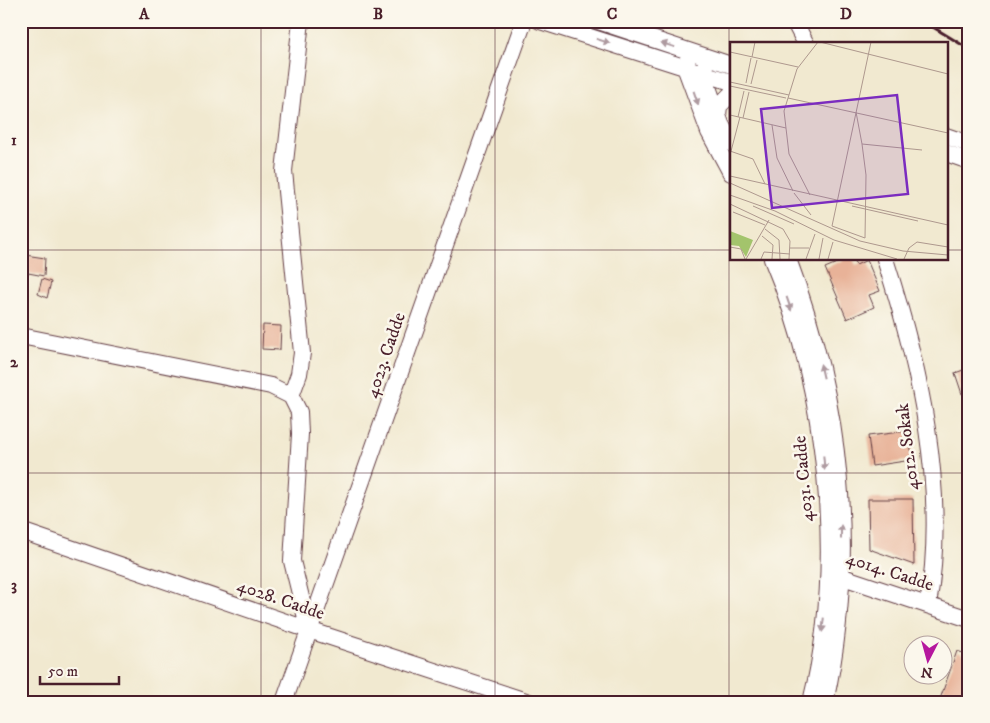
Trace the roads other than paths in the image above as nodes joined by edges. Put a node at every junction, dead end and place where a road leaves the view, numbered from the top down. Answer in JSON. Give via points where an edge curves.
{"nodes":[{"id":1,"x":301,"y":21,"type":"edge"},
{"id":2,"x":524,"y":21,"type":"edge"},
{"id":3,"x":540,"y":21,"type":"edge"},
{"id":4,"x":598,"y":21,"type":"edge"},
{"id":5,"x":794,"y":21,"type":"edge"},
{"id":6,"x":805,"y":42,"type":"edge"},
{"id":7,"x":708,"y":57,"type":"junction"},
{"id":8,"x":688,"y":60,"type":"junction"},
{"id":9,"x":730,"y":65,"type":"edge"},
{"id":10,"x":704,"y":73,"type":"junction"},
{"id":11,"x":730,"y":82,"type":"edge"},
{"id":12,"x":730,"y":95,"type":"edge"},
{"id":13,"x":718,"y":115,"type":"junction"},
{"id":14,"x":948,"y":137,"type":"edge"},
{"id":15,"x":730,"y":141,"type":"edge"},
{"id":16,"x":969,"y":144,"type":"edge"},
{"id":17,"x":948,"y":154,"type":"edge"},
{"id":18,"x":969,"y":161,"type":"edge"},
{"id":19,"x":730,"y":170,"type":"edge"},
{"id":20,"x":772,"y":260,"type":"edge"},
{"id":21,"x":788,"y":260,"type":"edge"},
{"id":22,"x":885,"y":260,"type":"edge"},
{"id":23,"x":21,"y":336,"type":"edge"},
{"id":24,"x":291,"y":396,"type":"junction"},
{"id":25,"x":21,"y":531,"type":"edge"},
{"id":26,"x":834,"y":574,"type":"junction"},
{"id":27,"x":928,"y":605,"type":"junction"},
{"id":28,"x":969,"y":619,"type":"edge"},
{"id":29,"x":309,"y":630,"type":"junction"},
{"id":30,"x":284,"y":702,"type":"edge"},
{"id":31,"x":529,"y":702,"type":"edge"},
{"id":32,"x":810,"y":702,"type":"edge"},
{"id":33,"x":825,"y":702,"type":"edge"}],
"edges":[{"from":1,"to":24,"type":"street","via":[[284,171],[302,353]]},
{"from":2,"to":29,"type":"street","name":"4023. Cadde"},
{"from":3,"to":8,"type":"street","one_way":true},
{"from":8,"to":4,"type":"street","one_way":true},
{"from":5,"to":6,"type":"street"},
{"from":7,"to":8,"type":"street"},
{"from":7,"to":9,"type":"street"},
{"from":7,"to":10,"type":"street"},
{"from":8,"to":10,"type":"street"},
{"from":8,"to":19,"type":"street","one_way":true,"via":[[709,132]]},
{"from":10,"to":11,"type":"street"},
{"from":10,"to":13,"type":"street"},
{"from":12,"to":13,"type":"street","via":[[720,106]]},
{"from":13,"to":15,"type":"street"},
{"from":14,"to":16,"type":"street"},
{"from":17,"to":18,"type":"street"},
{"from":20,"to":26,"type":"street","name":"4031. Cadde","one_way":true,"via":[[798,332],[813,396],[828,493]]},
{"from":26,"to":21,"type":"street","name":"4031. Cadde","one_way":true,"via":[[841,501],[833,424],[817,350]]},
{"from":22,"to":27,"type":"street","name":"4012. Sokak","via":[[915,361],[926,421],[934,536]]},
{"from":23,"to":24,"type":"street","via":[[271,386]]},
{"from":24,"to":29,"type":"street","via":[[299,412],[300,434],[292,562]]},
{"from":25,"to":29,"type":"street","name":"4028. Cadde"},
{"from":26,"to":27,"type":"street","name":"4014. Cadde"},
{"from":26,"to":32,"type":"street","name":"4031. Cadde","one_way":true},
{"from":26,"to":33,"type":"street","name":"4031. Cadde","via":[[836,638]]},
{"from":27,"to":28,"type":"street","name":"4014. Cadde"},
{"from":29,"to":30,"type":"street","name":"4023. Cadde"},
{"from":29,"to":31,"type":"street","name":"4028. Cadde"}]}
